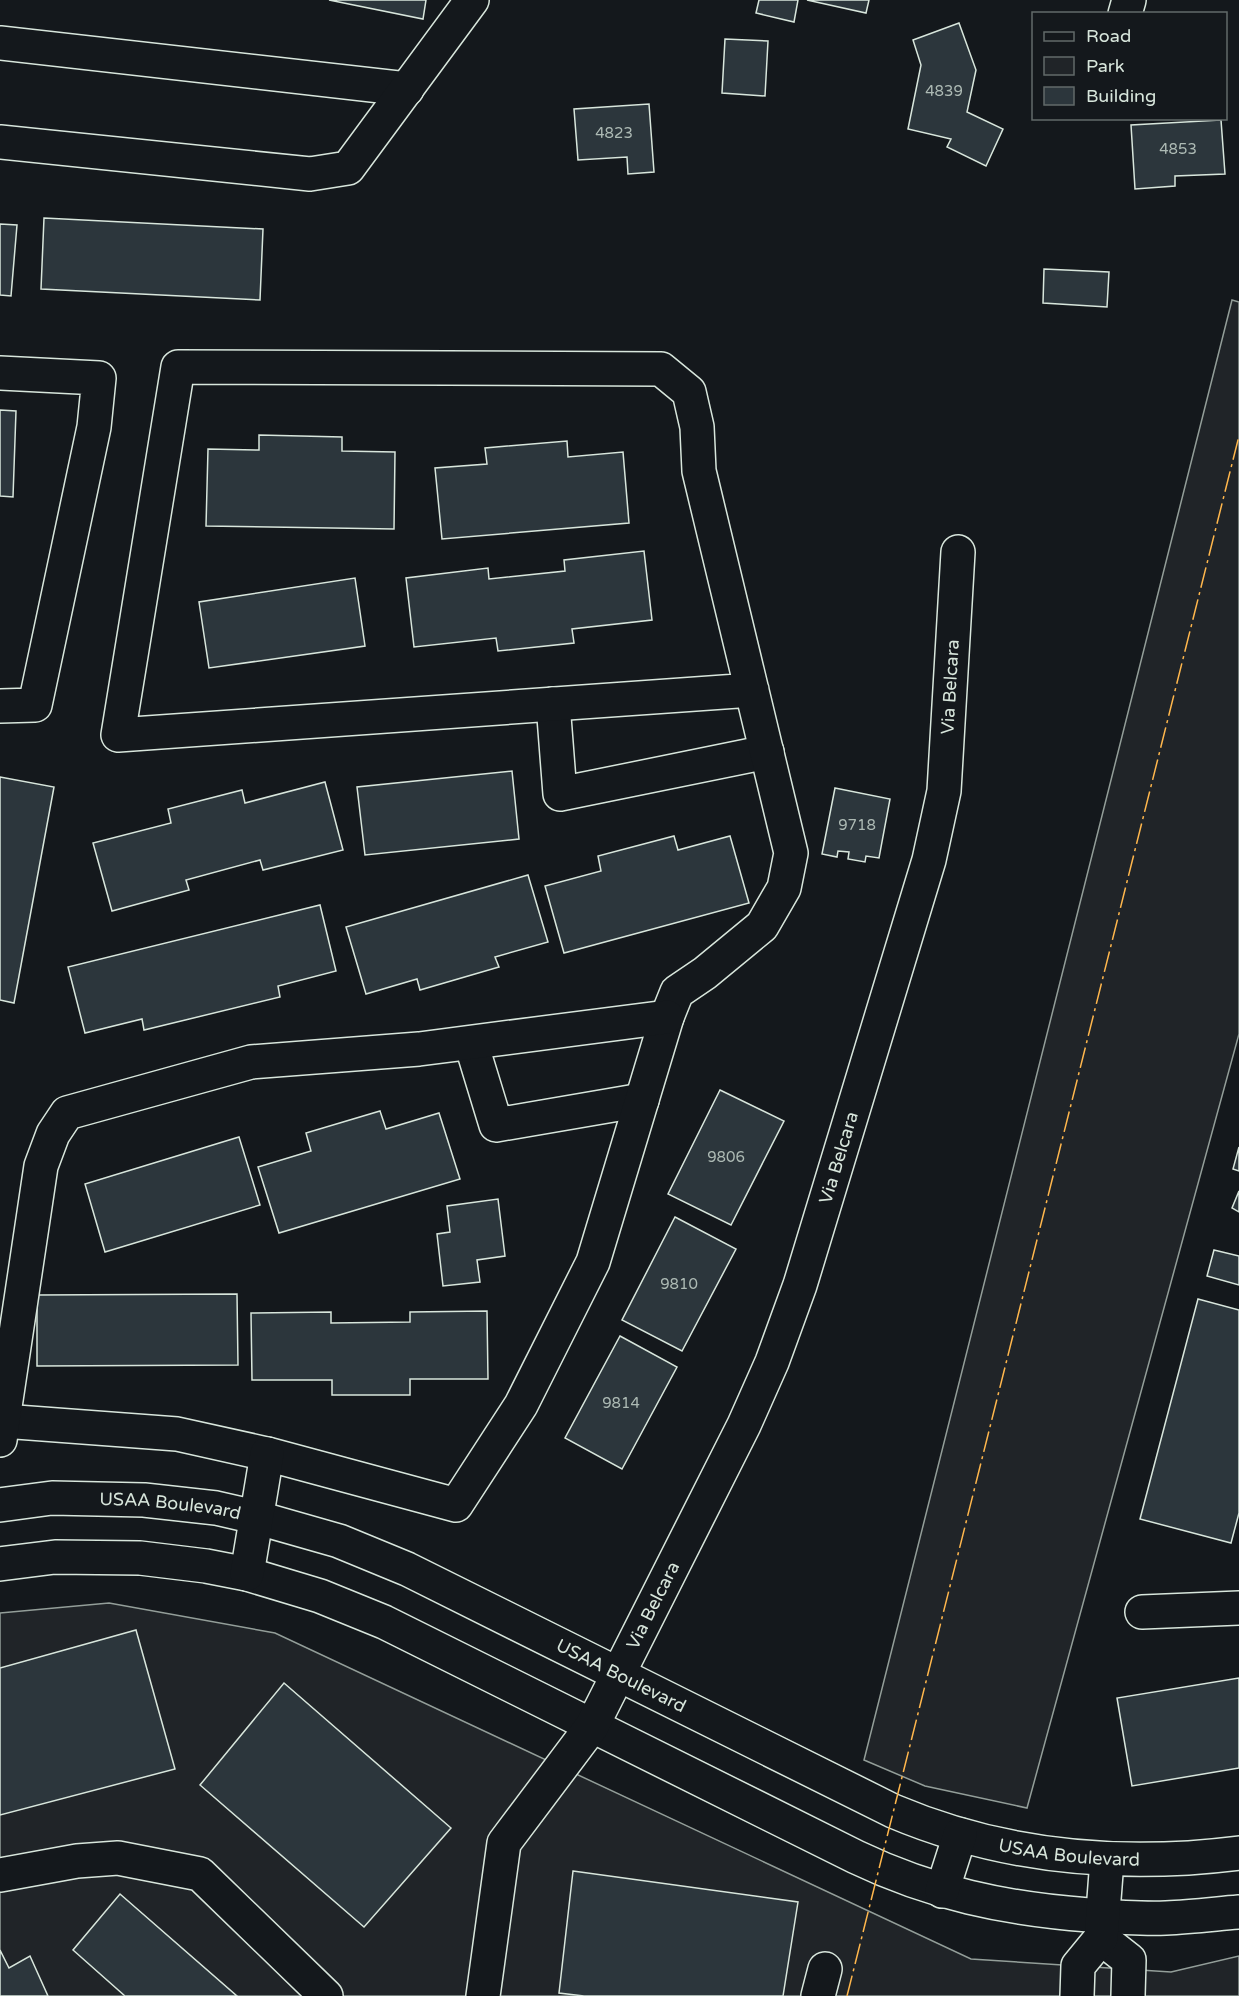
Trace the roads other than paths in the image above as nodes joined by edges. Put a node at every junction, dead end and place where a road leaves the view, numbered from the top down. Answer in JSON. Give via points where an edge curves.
{"nodes":[{"id":1,"x":472,"y":0,"type":"edge"},
{"id":2,"x":0,"y":43,"type":"edge"},
{"id":3,"x":407,"y":89,"type":"junction"},
{"id":4,"x":0,"y":142,"type":"edge"},
{"id":5,"x":0,"y":374,"type":"edge"},
{"id":6,"x":958,"y":552,"type":"dead end"},
{"id":7,"x":752,"y":690,"type":"junction"},
{"id":8,"x":553,"y":704,"type":"junction"},
{"id":9,"x":0,"y":706,"type":"edge"},
{"id":10,"x":766,"y":752,"type":"junction"},
{"id":11,"x":667,"y":1017,"type":"junction"},
{"id":12,"x":471,"y":1043,"type":"junction"},
{"id":13,"x":642,"y":1100,"type":"junction"},
{"id":14,"x":1,"y":1431,"type":"edge"},
{"id":15,"x":267,"y":1454,"type":"junction"},
{"id":16,"x":0,"y":1505,"type":"edge"},
{"id":17,"x":255,"y":1517,"type":"junction"},
{"id":18,"x":0,"y":1564,"type":"edge"},
{"id":19,"x":246,"y":1574,"type":"junction"},
{"id":20,"x":1239,"y":1608,"type":"edge"},
{"id":21,"x":1142,"y":1612,"type":"dead end"},
{"id":22,"x":618,"y":1674,"type":"junction"},
{"id":23,"x":592,"y":1726,"type":"junction"},
{"id":24,"x":960,"y":1835,"type":"junction"},
{"id":25,"x":1239,"y":1853,"type":"edge"},
{"id":26,"x":1107,"y":1860,"type":"junction"},
{"id":27,"x":0,"y":1875,"type":"edge"},
{"id":28,"x":942,"y":1891,"type":"junction"},
{"id":29,"x":1239,"y":1912,"type":"edge"},
{"id":30,"x":1102,"y":1927,"type":"junction"},
{"id":31,"x":326,"y":1996,"type":"edge"},
{"id":32,"x":483,"y":1996,"type":"edge"},
{"id":33,"x":1077,"y":1996,"type":"edge"},
{"id":34,"x":1128,"y":1996,"type":"edge"}],
"edges":[{"from":1,"to":3,"type":"street"},
{"from":2,"to":3,"type":"street"},
{"from":3,"to":4,"type":"street","via":[[348,168],[310,174]]},
{"from":5,"to":9,"type":"street","via":[[99,378],[94,428],[35,705]]},
{"from":6,"to":22,"type":"street","name":"Via Belcara","via":[[944,791],[928,860],[804,1273],[744,1425]]},
{"from":7,"to":8,"type":"street"},
{"from":7,"to":8,"type":"street","via":[[699,471],[697,427],[689,392],[661,369],[178,367],[118,735]]},
{"from":7,"to":10,"type":"street"},
{"from":8,"to":10,"type":"street","via":[[560,794]]},
{"from":10,"to":11,"type":"street","via":[[791,853],[784,888],[762,926],[677,992]]},
{"from":11,"to":12,"type":"street"},
{"from":11,"to":13,"type":"street"},
{"from":12,"to":13,"type":"street","via":[[496,1125]]},
{"from":12,"to":14,"type":"street","via":[[251,1062],[67,1113],[53,1134],[41,1166]]},
{"from":13,"to":15,"type":"street","via":[[593,1262],[521,1405],[456,1505]]},
{"from":14,"to":15,"type":"street","via":[[177,1434]]},
{"from":15,"to":17,"type":"street"},
{"from":16,"to":17,"type":"street","name":"USAA Boulevard","via":[[52,1498],[144,1500]]},
{"from":17,"to":19,"type":"street"},
{"from":17,"to":22,"type":"street","name":"USAA Boulevard","via":[[339,1541],[407,1569]]},
{"from":18,"to":19,"type":"street","via":[[55,1557],[140,1558]]},
{"from":19,"to":23,"type":"street","via":[[320,1596],[384,1622]]},
{"from":20,"to":21,"type":"street"},
{"from":22,"to":23,"type":"street","name":"Via Belcara"},
{"from":22,"to":24,"type":"street","name":"USAA Boulevard","via":[[893,1811]]},
{"from":23,"to":28,"type":"street","via":[[862,1860]]},
{"from":23,"to":32,"type":"street","name":"Via Belcara","via":[[504,1843]]},
{"from":24,"to":26,"type":"street","name":"USAA Boulevard","via":[[1045,1854]]},
{"from":24,"to":28,"type":"street"},
{"from":25,"to":26,"type":"street","name":"USAA Boulevard"},
{"from":26,"to":30,"type":"street"},
{"from":27,"to":31,"type":"street","via":[[118,1858],[200,1874]]},
{"from":28,"to":30,"type":"street"},
{"from":29,"to":30,"type":"street"},
{"from":30,"to":33,"type":"street","via":[[1078,1966]]},
{"from":30,"to":34,"type":"street","via":[[1129,1960]]}]}
